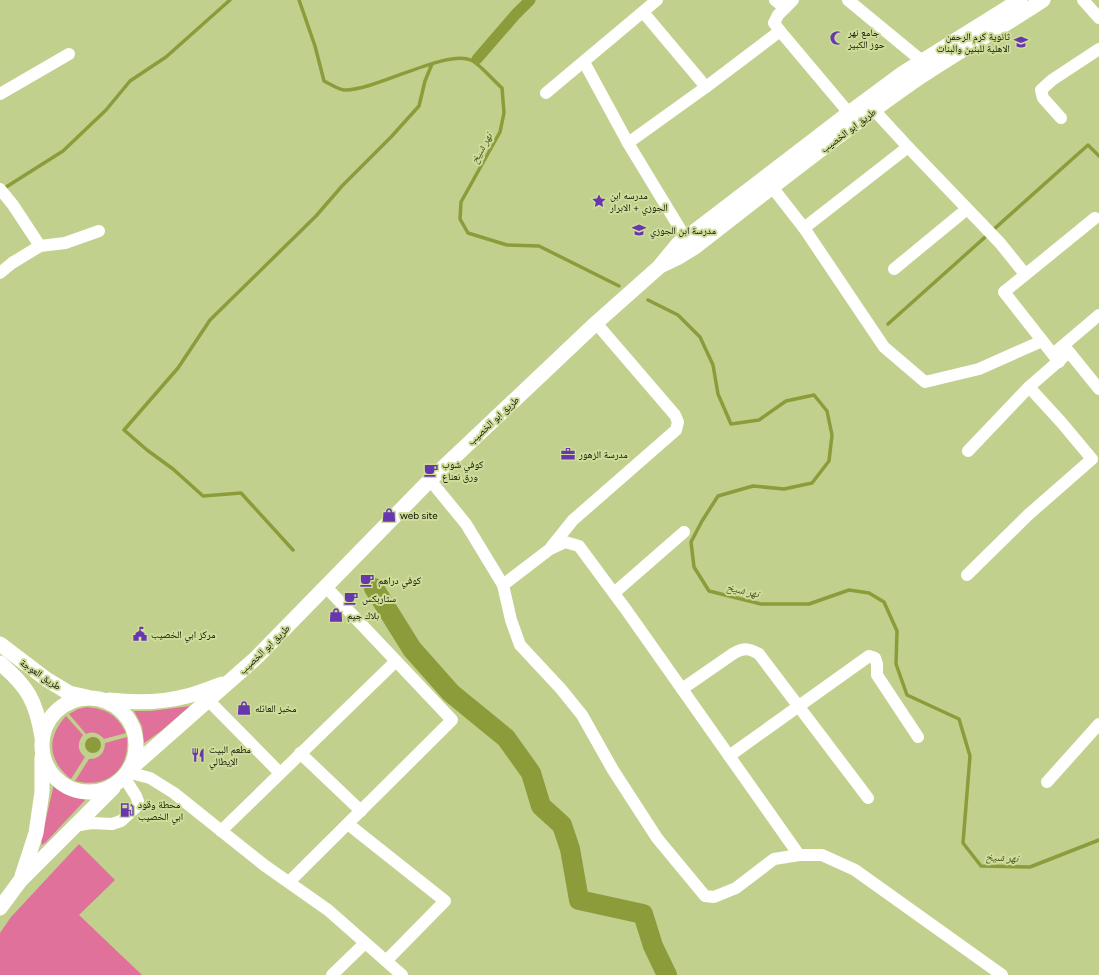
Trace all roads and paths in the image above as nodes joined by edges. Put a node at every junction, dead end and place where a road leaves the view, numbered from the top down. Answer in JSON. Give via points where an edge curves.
{"nodes":[{"id":1,"x":657,"y":0,"type":"edge"},
{"id":2,"x":775,"y":0,"type":"edge"},
{"id":3,"x":848,"y":0,"type":"edge"},
{"id":4,"x":1020,"y":0,"type":"edge"},
{"id":5,"x":1043,"y":0,"type":"edge"},
{"id":6,"x":1084,"y":0,"type":"edge"},
{"id":7,"x":789,"y":4,"type":"edge"},
{"id":8,"x":643,"y":12,"type":"junction"},
{"id":9,"x":1099,"y":18,"type":"edge"},
{"id":10,"x":780,"y":31,"type":"junction"},
{"id":11,"x":1099,"y":49,"type":"edge"},
{"id":12,"x":69,"y":54,"type":"dead end"},
{"id":13,"x":922,"y":61,"type":"junction"},
{"id":14,"x":584,"y":62,"type":"junction"},
{"id":15,"x":706,"y":87,"type":"junction"},
{"id":16,"x":0,"y":94,"type":"edge"},
{"id":17,"x":546,"y":94,"type":"dead end"},
{"id":18,"x":874,"y":110,"type":"junction"},
{"id":19,"x":848,"y":113,"type":"junction"},
{"id":20,"x":1061,"y":118,"type":"dead end"},
{"id":21,"x":628,"y":143,"type":"junction"},
{"id":22,"x":908,"y":147,"type":"junction"},
{"id":23,"x":772,"y":187,"type":"junction"},
{"id":24,"x":0,"y":189,"type":"edge"},
{"id":25,"x":966,"y":209,"type":"junction"},
{"id":26,"x":1095,"y":218,"type":"dead end"},
{"id":27,"x":804,"y":228,"type":"junction"},
{"id":28,"x":99,"y":231,"type":"dead end"},
{"id":29,"x":685,"y":237,"type":"junction"},
{"id":30,"x":40,"y":246,"type":"junction"},
{"id":31,"x":659,"y":267,"type":"junction"},
{"id":32,"x":894,"y":268,"type":"dead end"},
{"id":33,"x":0,"y":273,"type":"edge"},
{"id":34,"x":1025,"y":274,"type":"junction"},
{"id":35,"x":1099,"y":315,"type":"edge"},
{"id":36,"x":596,"y":323,"type":"junction"},
{"id":37,"x":1042,"y":341,"type":"junction"},
{"id":38,"x":1066,"y":349,"type":"junction"},
{"id":39,"x":1056,"y":358,"type":"junction"},
{"id":40,"x":1029,"y":387,"type":"junction"},
{"id":41,"x":1099,"y":389,"type":"edge"},
{"id":42,"x":968,"y":451,"type":"dead end"},
{"id":43,"x":430,"y":480,"type":"junction"},
{"id":44,"x":684,"y":532,"type":"dead end"},
{"id":45,"x":550,"y":549,"type":"junction"},
{"id":46,"x":967,"y":575,"type":"dead end"},
{"id":47,"x":503,"y":585,"type":"junction"},
{"id":48,"x":326,"y":587,"type":"junction"},
{"id":49,"x":614,"y":593,"type":"junction"},
{"id":50,"x":0,"y":644,"type":"edge"},
{"id":51,"x":396,"y":661,"type":"junction"},
{"id":52,"x":0,"y":663,"type":"edge"},
{"id":53,"x":231,"y":681,"type":"junction"},
{"id":54,"x":682,"y":690,"type":"junction"},
{"id":55,"x":94,"y":698,"type":"junction"},
{"id":56,"x":209,"y":700,"type":"junction"},
{"id":57,"x":798,"y":707,"type":"junction"},
{"id":58,"x":1099,"y":724,"type":"edge"},
{"id":59,"x":918,"y":737,"type":"dead end"},
{"id":60,"x":43,"y":745,"type":"junction"},
{"id":61,"x":300,"y":753,"type":"junction"},
{"id":62,"x":729,"y":756,"type":"junction"},
{"id":63,"x":280,"y":773,"type":"junction"},
{"id":64,"x":125,"y":774,"type":"junction"},
{"id":65,"x":1047,"y":782,"type":"dead end"},
{"id":66,"x":868,"y":798,"type":"dead end"},
{"id":67,"x":360,"y":811,"type":"junction"},
{"id":68,"x":348,"y":824,"type":"junction"},
{"id":69,"x":74,"y":826,"type":"junction"},
{"id":70,"x":221,"y":830,"type":"junction"},
{"id":71,"x":799,"y":854,"type":"junction"},
{"id":72,"x":20,"y":881,"type":"junction"},
{"id":73,"x":289,"y":882,"type":"junction"},
{"id":74,"x":0,"y":908,"type":"edge"},
{"id":75,"x":365,"y":942,"type":"junction"},
{"id":76,"x":386,"y":961,"type":"junction"},
{"id":77,"x":332,"y":975,"type":"edge"},
{"id":78,"x":402,"y":975,"type":"edge"},
{"id":79,"x":1002,"y":975,"type":"edge"}],
"edges":[{"from":1,"to":8,"type":"street"},
{"from":2,"to":7,"type":"street"},
{"from":3,"to":13,"type":"street"},
{"from":4,"to":13,"type":"main road","name":"طريق ابو الخصيب"},
{"from":5,"to":18,"type":"main road","name":"طريق ابو الخصيب","via":[[942,62]]},
{"from":6,"to":9,"type":"street"},
{"from":7,"to":10,"type":"street","via":[[778,14],[774,22]]},
{"from":8,"to":14,"type":"street"},
{"from":8,"to":15,"type":"street"},
{"from":10,"to":15,"type":"street"},
{"from":10,"to":19,"type":"street"},
{"from":11,"to":20,"type":"street","via":[[1041,90],[1043,98]]},
{"from":12,"to":16,"type":"street"},
{"from":13,"to":19,"type":"main road","name":"طريق ابو الخصيب"},
{"from":14,"to":17,"type":"street"},
{"from":14,"to":21,"type":"street"},
{"from":15,"to":21,"type":"street"},
{"from":18,"to":22,"type":"street"},
{"from":18,"to":23,"type":"main road","name":"طريق ابو الخصيب"},
{"from":19,"to":29,"type":"main road","name":"طريق ابو الخصيب"},
{"from":21,"to":29,"type":"street"},
{"from":22,"to":25,"type":"street"},
{"from":22,"to":27,"type":"street"},
{"from":23,"to":27,"type":"street"},
{"from":23,"to":31,"type":"main road","name":"طريق ابو الخصيب","via":[[690,250]]},
{"from":24,"to":30,"type":"street"},
{"from":25,"to":32,"type":"street"},
{"from":25,"to":34,"type":"street","via":[[1000,243]]},
{"from":26,"to":34,"type":"street"},
{"from":27,"to":37,"type":"street","via":[[884,346],[925,382],[979,369]]},
{"from":28,"to":30,"type":"street","via":[[66,243]]},
{"from":29,"to":31,"type":"main road","name":"طريق ابو الخصيب"},
{"from":30,"to":33,"type":"street"},
{"from":31,"to":36,"type":"main road","name":"طريق ابو الخصيب"},
{"from":34,"to":37,"type":"street","via":[[1004,292]]},
{"from":35,"to":38,"type":"street"},
{"from":36,"to":43,"type":"main road","name":"طريق ابو الخصيب"},
{"from":36,"to":45,"type":"street","via":[[675,415],[678,422],[676,430],[572,520]]},
{"from":37,"to":39,"type":"street"},
{"from":38,"to":39,"type":"street"},
{"from":38,"to":41,"type":"street"},
{"from":39,"to":40,"type":"street"},
{"from":40,"to":42,"type":"street"},
{"from":40,"to":46,"type":"street","via":[[1092,459],[1028,515]]},
{"from":43,"to":47,"type":"street","via":[[466,524]]},
{"from":43,"to":48,"type":"main road","name":"طريق ابو الخصيب"},
{"from":44,"to":49,"type":"street"},
{"from":45,"to":47,"type":"street"},
{"from":45,"to":49,"type":"street","via":[[565,542],[578,546]]},
{"from":47,"to":71,"type":"street","via":[[520,645],[582,715],[613,770],[657,838],[705,896],[714,897],[736,888],[774,859]]},
{"from":48,"to":51,"type":"street"},
{"from":48,"to":53,"type":"main road","name":"طريق ابو الخصيب"},
{"from":49,"to":54,"type":"street"},
{"from":50,"to":55,"type":"main road","name":"طريق العوجة","via":[[69,693]]},
{"from":51,"to":61,"type":"street"},
{"from":51,"to":67,"type":"street","via":[[452,720]]},
{"from":52,"to":60,"type":"main road","name":"طريق العوجة","via":[[30,694],[39,716]]},
{"from":53,"to":55,"type":"main road","name":"طريق ابو الخصيب","via":[[168,700],[130,702]]},
{"from":53,"to":56,"type":"main road","name":"طريق ابو الخصيب"},
{"from":54,"to":57,"type":"street","via":[[734,653],[742,649],[751,649],[759,654]]},
{"from":54,"to":62,"type":"street"},
{"from":55,"to":60,"type":"main road","via":[[74,700],[62,706],[46,726]]},
{"from":55,"to":64,"type":"main road","via":[[114,705],[124,712],[131,722],[135,733],[135,757]]},
{"from":56,"to":63,"type":"street"},
{"from":56,"to":64,"type":"main road","name":"طريق ابو الخصيب"},
{"from":57,"to":59,"type":"street","via":[[869,656],[875,658],[877,675]]},
{"from":57,"to":62,"type":"street"},
{"from":57,"to":66,"type":"street"},
{"from":58,"to":65,"type":"street"},
{"from":60,"to":64,"type":"main road","via":[[47,766],[55,778],[80,791],[95,792],[109,787]]},
{"from":60,"to":72,"type":"main road","name":"طريق ابو الخصيب","via":[[42,792],[36,833]]},
{"from":61,"to":63,"type":"street"},
{"from":61,"to":67,"type":"street"},
{"from":62,"to":71,"type":"street"},
{"from":63,"to":70,"type":"street"},
{"from":64,"to":69,"type":"main road","name":"طريق ابو الخصيب"},
{"from":64,"to":69,"type":"street","via":[[136,796],[137,806],[121,821],[112,824],[91,823]]},
{"from":64,"to":70,"type":"street","via":[[150,778]]},
{"from":67,"to":68,"type":"street"},
{"from":68,"to":73,"type":"street"},
{"from":68,"to":76,"type":"street","via":[[445,901]]},
{"from":69,"to":72,"type":"main road","name":"طريق ابو الخصيب"},
{"from":70,"to":73,"type":"street"},
{"from":71,"to":79,"type":"street","via":[[822,855],[855,870]]},
{"from":72,"to":74,"type":"main road","name":"طريق ابو الخصيب"},
{"from":73,"to":75,"type":"street","via":[[328,910]]},
{"from":75,"to":76,"type":"street"},
{"from":75,"to":77,"type":"street"},
{"from":76,"to":78,"type":"street"}]}
